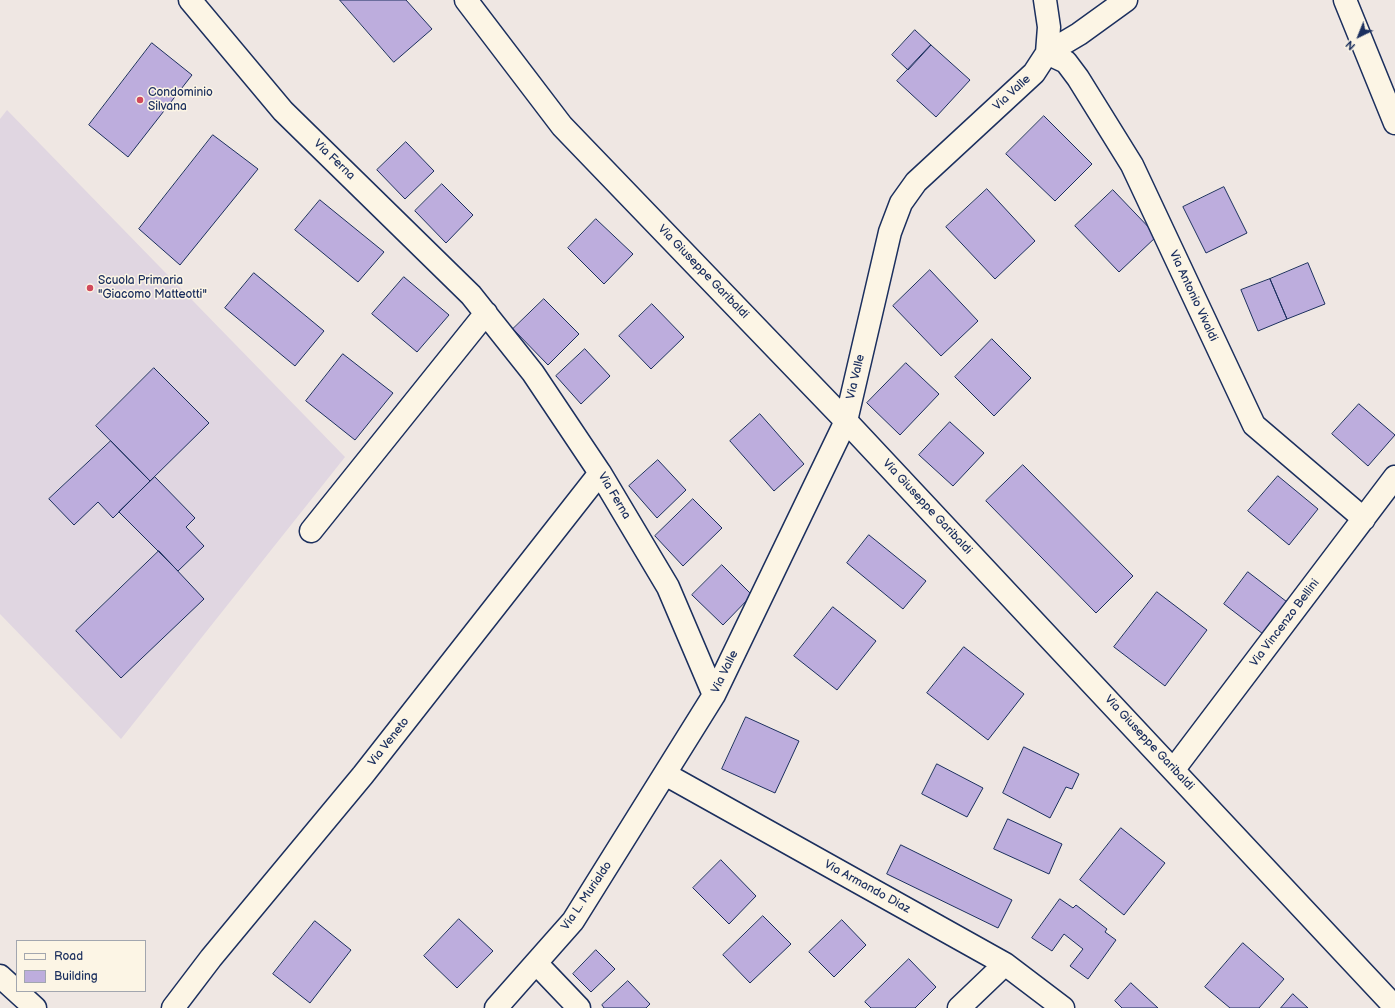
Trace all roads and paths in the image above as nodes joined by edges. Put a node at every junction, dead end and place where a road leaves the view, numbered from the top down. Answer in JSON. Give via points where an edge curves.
{"nodes":[{"id":1,"x":190,"y":0,"type":"edge"},
{"id":2,"x":466,"y":0,"type":"edge"},
{"id":3,"x":1045,"y":0,"type":"edge"},
{"id":4,"x":1126,"y":0,"type":"edge"},
{"id":5,"x":1345,"y":0,"type":"edge"},
{"id":6,"x":1047,"y":53,"type":"junction"},
{"id":7,"x":1395,"y":123,"type":"edge"},
{"id":8,"x":486,"y":313,"type":"junction"},
{"id":9,"x":846,"y":421,"type":"junction"},
{"id":10,"x":600,"y":473,"type":"junction"},
{"id":11,"x":1395,"y":477,"type":"edge"},
{"id":12,"x":1364,"y":519,"type":"junction"},
{"id":13,"x":311,"y":531,"type":"dead end"},
{"id":14,"x":714,"y":695,"type":"junction"},
{"id":15,"x":1174,"y":769,"type":"junction"},
{"id":16,"x":665,"y":774,"type":"junction"},
{"id":17,"x":536,"y":964,"type":"junction"},
{"id":18,"x":1005,"y":964,"type":"junction"},
{"id":19,"x":0,"y":976,"type":"edge"},
{"id":20,"x":16,"y":991,"type":"edge"},
{"id":21,"x":18,"y":992,"type":"edge"},
{"id":22,"x":1395,"y":1007,"type":"edge"},
{"id":23,"x":35,"y":1008,"type":"edge"},
{"id":24,"x":173,"y":1008,"type":"edge"},
{"id":25,"x":496,"y":1008,"type":"edge"},
{"id":26,"x":579,"y":1008,"type":"edge"},
{"id":27,"x":959,"y":1008,"type":"edge"},
{"id":28,"x":1063,"y":1008,"type":"edge"}],
"edges":[{"from":1,"to":8,"type":"street","name":"Via Ferna","via":[[283,111],[472,295]]},
{"from":2,"to":9,"type":"street","name":"Via Giuseppe Garibaldi","via":[[562,126]]},
{"from":3,"to":6,"type":"street","name":"Via Valle","via":[[1049,27]]},
{"from":4,"to":6,"type":"street","via":[[1079,34]]},
{"from":5,"to":7,"type":"street"},
{"from":6,"to":9,"type":"street","name":"Via Valle","via":[[1034,73],[916,182],[901,203],[890,232]]},
{"from":6,"to":12,"type":"street","name":"Via Antonio Vivaldi","via":[[1066,62],[1132,165],[1254,426]]},
{"from":8,"to":10,"type":"street","name":"Via Ferna","via":[[533,373]]},
{"from":8,"to":13,"type":"street"},
{"from":9,"to":14,"type":"street","name":"Via Valle"},
{"from":9,"to":15,"type":"street","name":"Via Giuseppe Garibaldi"},
{"from":10,"to":14,"type":"street","name":"Via Ferna","via":[[668,587]]},
{"from":10,"to":24,"type":"street","name":"Via Veneto","via":[[363,775],[211,958]]},
{"from":11,"to":12,"type":"street","name":"Via Vincenzo Bellini"},
{"from":12,"to":15,"type":"street","name":"Via Vincenzo Bellini"},
{"from":14,"to":16,"type":"street","name":"Via Valle"},
{"from":15,"to":22,"type":"street","name":"Via Giuseppe Garibaldi"},
{"from":16,"to":17,"type":"street","name":"Via L. Murialdo","via":[[573,921]]},
{"from":16,"to":18,"type":"street","name":"Via Armando Diaz"},
{"from":17,"to":25,"type":"street","name":"Via L. Murialdo"},
{"from":17,"to":26,"type":"street"},
{"from":18,"to":27,"type":"street"},
{"from":18,"to":28,"type":"street","name":"Via Armando Diaz"},
{"from":19,"to":20,"type":"street"},
{"from":21,"to":23,"type":"street"}]}
